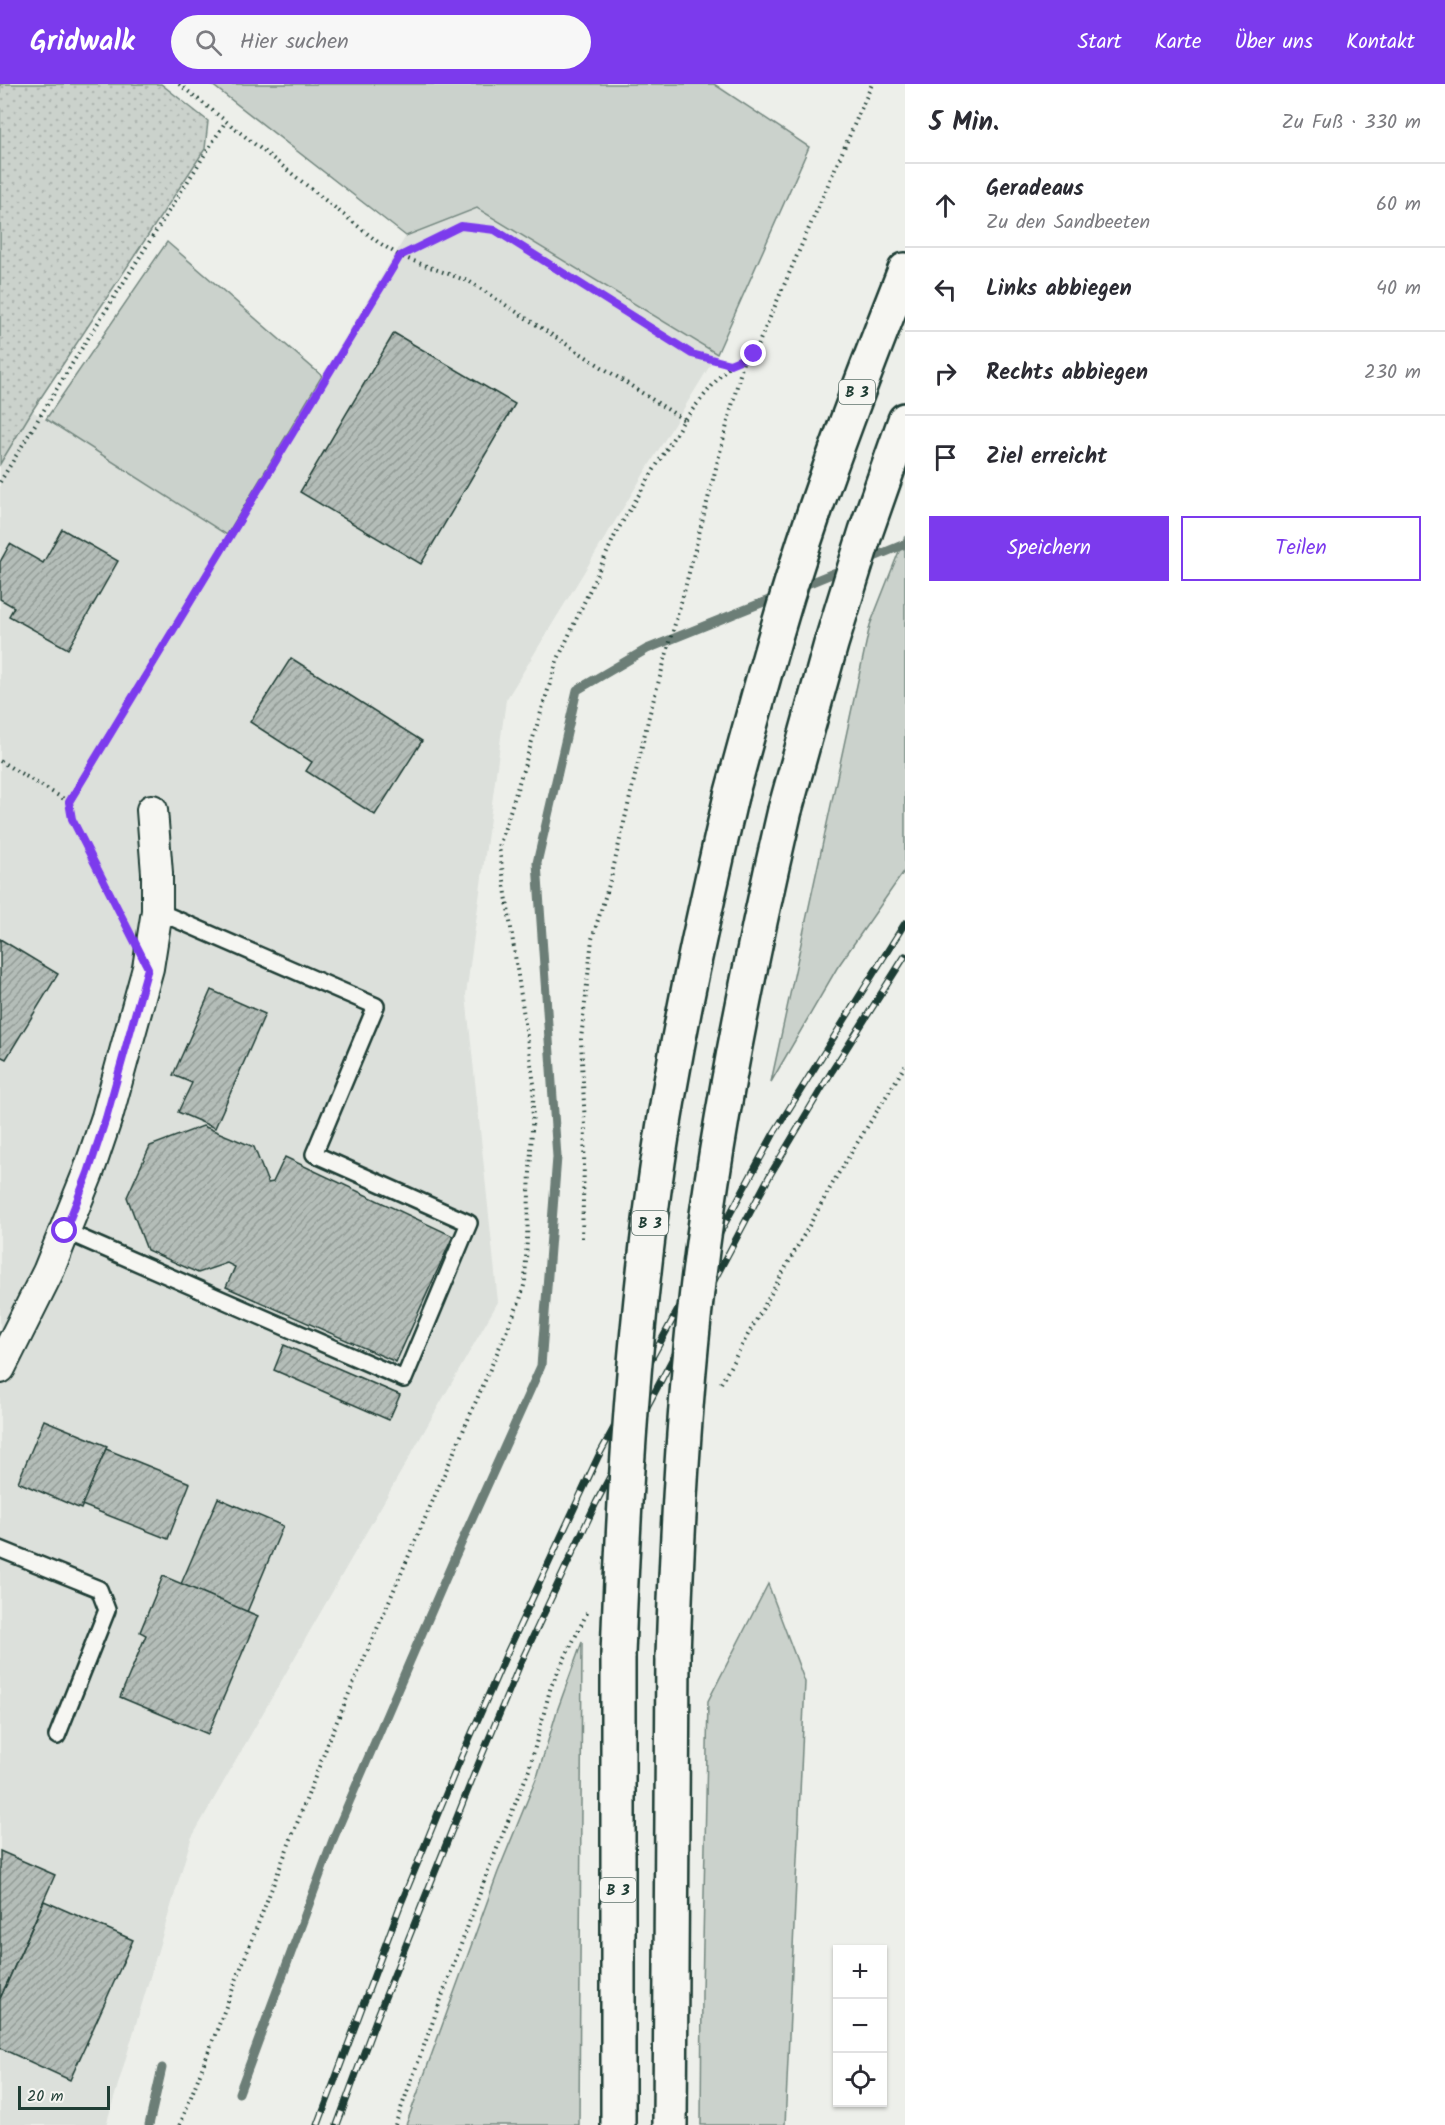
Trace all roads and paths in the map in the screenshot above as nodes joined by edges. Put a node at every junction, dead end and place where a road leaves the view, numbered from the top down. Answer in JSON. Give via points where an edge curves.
{"nodes":[{"id":1,"x":179,"y":84,"type":"edge"},
{"id":2,"x":872,"y":84,"type":"edge"},
{"id":3,"x":226,"y":121,"type":"junction"},
{"id":4,"x":400,"y":256,"type":"junction"},
{"id":5,"x":905,"y":270,"type":"edge"},
{"id":6,"x":744,"y":358,"type":"junction"},
{"id":7,"x":730,"y":364,"type":"junction"},
{"id":8,"x":905,"y":420,"type":"edge"},
{"id":9,"x":0,"y":482,"type":"edge"},
{"id":10,"x":0,"y":761,"type":"edge"},
{"id":11,"x":69,"y":802,"type":"junction"},
{"id":12,"x":152,"y":810,"type":"dead end"},
{"id":13,"x":157,"y":911,"type":"junction"},
{"id":14,"x":126,"y":925,"type":"dead end"},
{"id":15,"x":65,"y":1231,"type":"junction"},
{"id":16,"x":582,"y":1239,"type":"dead end"},
{"id":17,"x":0,"y":1368,"type":"edge"},
{"id":18,"x":0,"y":1549,"type":"edge"},
{"id":19,"x":57,"y":1736,"type":"dead end"},
{"id":20,"x":489,"y":1868,"type":"dead end"},
{"id":21,"x":395,"y":2125,"type":"edge"},
{"id":22,"x":618,"y":2125,"type":"edge"},
{"id":23,"x":670,"y":2125,"type":"edge"}],
"edges":[{"from":1,"to":3,"type":"path"},
{"from":2,"to":6,"type":"path","via":[[754,354]]},
{"from":3,"to":4,"type":"path"},
{"from":3,"to":9,"type":"path"},
{"from":4,"to":7,"type":"path","via":[[461,226],[495,230],[692,354]]},
{"from":4,"to":7,"type":"path","via":[[470,282],[684,420]]},
{"from":4,"to":11,"type":"path"},
{"from":5,"to":22,"type":"highway","number":"B 3","bridge":true,"via":[[813,514],[769,655],[702,918],[655,1184],[630,1407],[622,1531],[618,1655]]},
{"from":6,"to":7,"type":"path"},
{"from":6,"to":16,"type":"path","via":[[649,716],[611,878],[591,939],[581,1039],[585,1127]]},
{"from":8,"to":23,"type":"highway","bridge":true,"via":[[831,644],[785,810],[733,1050],[714,1170],[699,1280],[677,1533]]},
{"from":10,"to":11,"type":"path"},
{"from":11,"to":14,"type":"path","via":[[72,819]]},
{"from":12,"to":13,"type":"street"},
{"from":13,"to":15,"type":"street","via":[[148,968],[106,1118]]},
{"from":13,"to":15,"type":"lane","via":[[376,1006],[315,1154],[469,1223],[404,1378]]},
{"from":15,"to":17,"type":"street"},
{"from":18,"to":19,"type":"lane","via":[[99,1589],[107,1610]]},
{"from":20,"to":21,"type":"path"}]}
